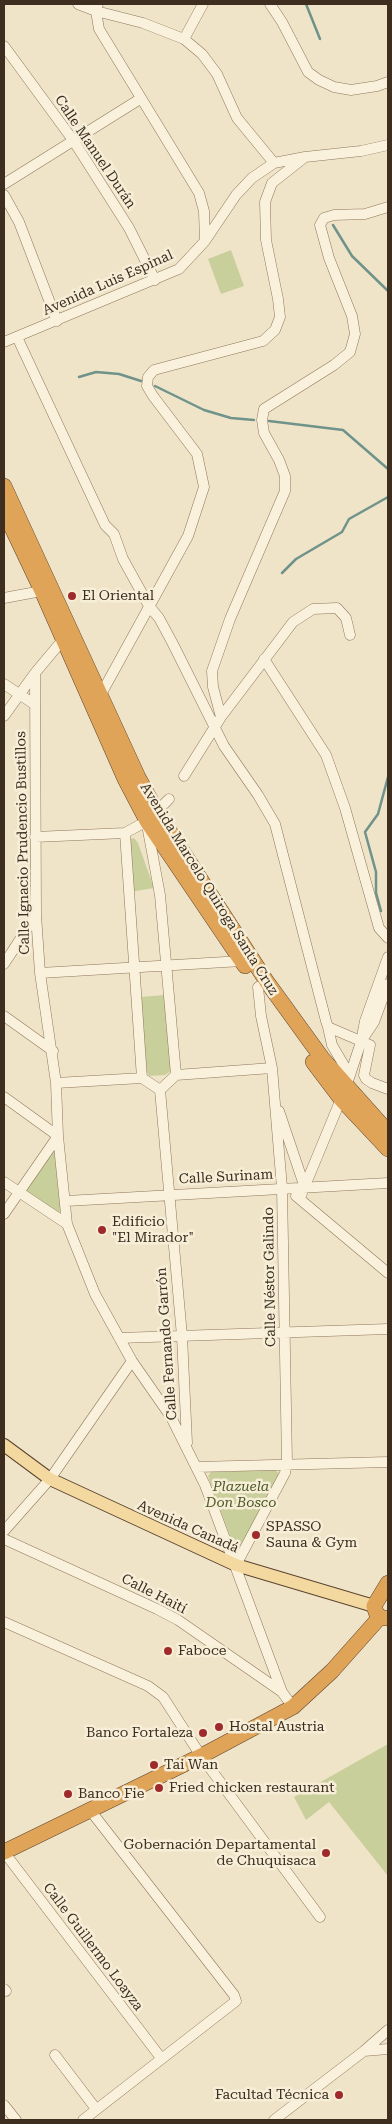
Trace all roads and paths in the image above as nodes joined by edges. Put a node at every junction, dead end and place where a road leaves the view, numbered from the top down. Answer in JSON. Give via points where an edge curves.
{"nodes":[{"id":1,"x":78,"y":4,"type":"edge"},
{"id":2,"x":203,"y":4,"type":"edge"},
{"id":3,"x":270,"y":4,"type":"edge"},
{"id":4,"x":97,"y":7,"type":"edge"},
{"id":5,"x":184,"y":39,"type":"junction"},
{"id":6,"x":4,"y":46,"type":"edge"},
{"id":7,"x":388,"y":82,"type":"edge"},
{"id":8,"x":140,"y":99,"type":"junction"},
{"id":9,"x":73,"y":140,"type":"junction"},
{"id":10,"x":388,"y":145,"type":"edge"},
{"id":11,"x":305,"y":156,"type":"junction"},
{"id":12,"x":274,"y":163,"type":"junction"},
{"id":13,"x":4,"y":184,"type":"edge"},
{"id":14,"x":4,"y":195,"type":"edge"},
{"id":15,"x":388,"y":207,"type":"edge"},
{"id":16,"x":205,"y":241,"type":"junction"},
{"id":17,"x":155,"y":280,"type":"junction"},
{"id":18,"x":57,"y":321,"type":"junction"},
{"id":19,"x":17,"y":337,"type":"junction"},
{"id":20,"x":4,"y":342,"type":"edge"},
{"id":21,"x":4,"y":486,"type":"edge"},
{"id":22,"x":4,"y":511,"type":"edge"},
{"id":23,"x":47,"y":590,"type":"junction"},
{"id":24,"x":4,"y":598,"type":"edge"},
{"id":25,"x":149,"y":606,"type":"junction"},
{"id":26,"x":67,"y":634,"type":"junction"},
{"id":27,"x":350,"y":635,"type":"dead end"},
{"id":28,"x":264,"y":659,"type":"junction"},
{"id":29,"x":34,"y":673,"type":"junction"},
{"id":30,"x":4,"y":684,"type":"edge"},
{"id":31,"x":18,"y":695,"type":"junction"},
{"id":32,"x":100,"y":696,"type":"junction"},
{"id":33,"x":34,"y":704,"type":"junction"},
{"id":34,"x":4,"y":716,"type":"edge"},
{"id":35,"x":221,"y":717,"type":"junction"},
{"id":36,"x":215,"y":728,"type":"junction"},
{"id":37,"x":184,"y":776,"type":"dead end"},
{"id":38,"x":169,"y":799,"type":"dead end"},
{"id":39,"x":152,"y":817,"type":"junction"},
{"id":40,"x":125,"y":833,"type":"junction"},
{"id":41,"x":35,"y":837,"type":"junction"},
{"id":42,"x":36,"y":915,"type":"junction"},
{"id":43,"x":388,"y":938,"type":"edge"},
{"id":44,"x":246,"y":958,"type":"junction"},
{"id":45,"x":387,"y":962,"type":"edge"},
{"id":46,"x":4,"y":964,"type":"edge"},
{"id":47,"x":167,"y":966,"type":"junction"},
{"id":48,"x":133,"y":969,"type":"junction"},
{"id":49,"x":40,"y":973,"type":"junction"},
{"id":50,"x":388,"y":984,"type":"edge"},
{"id":51,"x":262,"y":985,"type":"junction"},
{"id":52,"x":4,"y":1016,"type":"edge"},
{"id":53,"x":328,"y":1027,"type":"junction"},
{"id":54,"x":361,"y":1042,"type":"junction"},
{"id":55,"x":53,"y":1051,"type":"junction"},
{"id":56,"x":272,"y":1068,"type":"junction"},
{"id":57,"x":176,"y":1075,"type":"junction"},
{"id":58,"x":142,"y":1078,"type":"junction"},
{"id":59,"x":56,"y":1083,"type":"junction"},
{"id":60,"x":345,"y":1087,"type":"junction"},
{"id":61,"x":388,"y":1089,"type":"edge"},
{"id":62,"x":160,"y":1090,"type":"junction"},
{"id":63,"x":273,"y":1094,"type":"junction"},
{"id":64,"x":4,"y":1097,"type":"edge"},
{"id":65,"x":388,"y":1132,"type":"edge"},
{"id":66,"x":58,"y":1136,"type":"junction"},
{"id":67,"x":388,"y":1149,"type":"edge"},
{"id":68,"x":4,"y":1182,"type":"edge"},
{"id":69,"x":388,"y":1183,"type":"edge"},
{"id":70,"x":282,"y":1188,"type":"junction"},
{"id":71,"x":305,"y":1188,"type":"junction"},
{"id":72,"x":18,"y":1192,"type":"junction"},
{"id":73,"x":170,"y":1194,"type":"junction"},
{"id":74,"x":300,"y":1198,"type":"junction"},
{"id":75,"x":66,"y":1201,"type":"junction"},
{"id":76,"x":4,"y":1214,"type":"edge"},
{"id":77,"x":67,"y":1224,"type":"junction"},
{"id":78,"x":388,"y":1273,"type":"edge"},
{"id":79,"x":388,"y":1329,"type":"edge"},
{"id":80,"x":285,"y":1332,"type":"junction"},
{"id":81,"x":182,"y":1336,"type":"junction"},
{"id":82,"x":119,"y":1338,"type":"junction"},
{"id":83,"x":132,"y":1361,"type":"junction"},
{"id":84,"x":4,"y":1445,"type":"edge"},
{"id":85,"x":187,"y":1447,"type":"junction"},
{"id":86,"x":388,"y":1462,"type":"edge"},
{"id":87,"x":286,"y":1463,"type":"junction"},
{"id":88,"x":197,"y":1466,"type":"junction"},
{"id":89,"x":50,"y":1479,"type":"junction"},
{"id":90,"x":4,"y":1531,"type":"edge"},
{"id":91,"x":4,"y":1539,"type":"edge"},
{"id":92,"x":236,"y":1565,"type":"junction"},
{"id":93,"x":388,"y":1583,"type":"edge"},
{"id":94,"x":382,"y":1607,"type":"edge"},
{"id":95,"x":4,"y":1622,"type":"edge"},
{"id":96,"x":282,"y":1692,"type":"junction"},
{"id":97,"x":292,"y":1707,"type":"junction"},
{"id":98,"x":201,"y":1756,"type":"junction"},
{"id":99,"x":90,"y":1810,"type":"junction"},
{"id":100,"x":4,"y":1852,"type":"edge"},
{"id":101,"x":320,"y":1917,"type":"dead end"},
{"id":102,"x":388,"y":2030,"type":"edge"},
{"id":103,"x":388,"y":2050,"type":"edge"},
{"id":104,"x":364,"y":2051,"type":"junction"},
{"id":105,"x":55,"y":2055,"type":"dead end"},
{"id":106,"x":161,"y":2058,"type":"junction"},
{"id":107,"x":4,"y":2106,"type":"edge"},
{"id":108,"x":96,"y":2109,"type":"junction"},
{"id":109,"x":16,"y":2120,"type":"edge"},
{"id":110,"x":83,"y":2120,"type":"edge"},
{"id":111,"x":274,"y":2120,"type":"edge"}],
"edges":[{"from":1,"to":4,"type":"street"},
{"from":2,"to":5,"type":"street"},
{"from":3,"to":7,"type":"street","via":[[308,72],[319,80],[351,90]]},
{"from":4,"to":5,"type":"street"},
{"from":4,"to":8,"type":"street","via":[[98,29]]},
{"from":5,"to":12,"type":"street","via":[[202,54],[217,74],[237,118]]},
{"from":6,"to":9,"type":"street","name":"Calle Manuel Durán"},
{"from":8,"to":9,"type":"street"},
{"from":8,"to":16,"type":"street","via":[[198,193],[204,212]]},
{"from":9,"to":13,"type":"street"},
{"from":9,"to":17,"type":"street","name":"Calle Manuel Durán","via":[[129,228]]},
{"from":10,"to":11,"type":"street","name":"Avenida Luis Espinal"},
{"from":11,"to":12,"type":"street","name":"Avenida Luis Espinal"},
{"from":11,"to":25,"type":"street","via":[[272,183],[265,202],[266,240],[280,317],[275,330],[263,342],[154,370],[148,377],[153,396],[197,454],[204,487],[188,536]]},
{"from":12,"to":16,"type":"street","name":"Avenida Luis Espinal","via":[[252,178],[236,195]]},
{"from":14,"to":18,"type":"street","via":[[19,222]]},
{"from":15,"to":35,"type":"street","via":[[365,214],[334,215],[324,218],[320,225],[352,316],[355,334],[350,352],[340,361],[264,409],[264,433],[285,476],[285,491],[230,619],[212,672]]},
{"from":16,"to":17,"type":"street","name":"Avenida Luis Espinal","via":[[179,269]]},
{"from":17,"to":18,"type":"street","name":"Avenida Luis Espinal"},
{"from":18,"to":19,"type":"street","name":"Avenida Luis Espinal"},
{"from":19,"to":20,"type":"street","name":"Avenida Luis Espinal"},
{"from":19,"to":25,"type":"street","via":[[105,525],[114,534]]},
{"from":21,"to":23,"type":"highway","name":"Avenida Marcelo Quiroga Santa Cruz"},
{"from":22,"to":23,"type":"highway","name":"Avenida Marcelo Quiroga Santa Cruz"},
{"from":23,"to":24,"type":"street"},
{"from":23,"to":26,"type":"highway","name":"Avenida Marcelo Quiroga Santa Cruz"},
{"from":25,"to":32,"type":"street"},
{"from":25,"to":36,"type":"street","via":[[159,618]]},
{"from":26,"to":29,"type":"street"},
{"from":26,"to":32,"type":"highway","name":"Avenida Marcelo Quiroga Santa Cruz"},
{"from":26,"to":39,"type":"highway","name":"Avenida Marcelo Quiroga Santa Cruz","via":[[125,780]]},
{"from":27,"to":28,"type":"street","via":[[346,618],[337,608],[313,609],[293,622]]},
{"from":28,"to":35,"type":"street"},
{"from":28,"to":43,"type":"street","via":[[326,755],[379,928]]},
{"from":29,"to":31,"type":"street"},
{"from":29,"to":33,"type":"street","name":"Calle Ignacio Prudencio Bustillos"},
{"from":30,"to":31,"type":"street"},
{"from":31,"to":33,"type":"street"},
{"from":31,"to":34,"type":"street"},
{"from":32,"to":39,"type":"highway","name":"Avenida Marcelo Quiroga Santa Cruz","via":[[138,777]]},
{"from":33,"to":41,"type":"street","name":"Calle Ignacio Prudencio Bustillos"},
{"from":35,"to":36,"type":"street"},
{"from":36,"to":37,"type":"street"},
{"from":36,"to":53,"type":"street","via":[[275,824]]},
{"from":38,"to":39,"type":"street"},
{"from":39,"to":40,"type":"street"},
{"from":39,"to":44,"type":"highway","name":"Avenida Marcelo Quiroga Santa Cruz"},
{"from":39,"to":47,"type":"street"},
{"from":40,"to":41,"type":"street"},
{"from":40,"to":48,"type":"street"},
{"from":41,"to":42,"type":"street","name":"Calle Ignacio Prudencio Bustillos"},
{"from":42,"to":46,"type":"street"},
{"from":42,"to":49,"type":"street","name":"Calle Ignacio Prudencio Bustillos"},
{"from":44,"to":47,"type":"street"},
{"from":44,"to":51,"type":"highway","name":"Avenida Marcelo Quiroga Santa Cruz"},
{"from":45,"to":54,"type":"street","via":[[365,1021]]},
{"from":47,"to":48,"type":"street"},
{"from":47,"to":57,"type":"street"},
{"from":48,"to":49,"type":"street"},
{"from":48,"to":58,"type":"street"},
{"from":49,"to":55,"type":"street","name":"Calle Ignacio Prudencio Bustillos"},
{"from":50,"to":54,"type":"street","via":[[374,1022]]},
{"from":51,"to":56,"type":"street","name":"Calle Néstor Galindo","via":[[261,1016]]},
{"from":51,"to":60,"type":"highway","name":"Avenida Marcelo Quiroga Santa Cruz"},
{"from":52,"to":55,"type":"street"},
{"from":53,"to":54,"type":"street"},
{"from":53,"to":60,"type":"street"},
{"from":54,"to":60,"type":"street"},
{"from":54,"to":61,"type":"street","via":[[370,1045],[366,1079]]},
{"from":55,"to":59,"type":"street","name":"Calle Ignacio Prudencio Bustillos"},
{"from":56,"to":57,"type":"street"},
{"from":56,"to":63,"type":"street","name":"Calle Néstor Galindo"},
{"from":57,"to":62,"type":"street"},
{"from":58,"to":59,"type":"street"},
{"from":58,"to":62,"type":"street"},
{"from":59,"to":66,"type":"street","name":"Calle Ignacio Prudencio Bustillos"},
{"from":60,"to":65,"type":"highway","name":"Avenida Marcelo Quiroga Santa Cruz"},
{"from":60,"to":67,"type":"highway","name":"Avenida Marcelo Quiroga Santa Cruz"},
{"from":60,"to":71,"type":"street"},
{"from":62,"to":73,"type":"street","name":"Calle Fernando Garrón"},
{"from":63,"to":70,"type":"street","name":"Calle Néstor Galindo"},
{"from":63,"to":71,"type":"street"},
{"from":64,"to":66,"type":"street"},
{"from":66,"to":72,"type":"street"},
{"from":66,"to":75,"type":"street","name":"Calle Ignacio Prudencio Bustillos"},
{"from":68,"to":72,"type":"street"},
{"from":69,"to":71,"type":"street","name":"Calle Surinam"},
{"from":70,"to":71,"type":"street","name":"Calle Surinam"},
{"from":70,"to":73,"type":"street","name":"Calle Surinam"},
{"from":70,"to":74,"type":"street"},
{"from":70,"to":80,"type":"street","name":"Calle Néstor Galindo"},
{"from":71,"to":74,"type":"street"},
{"from":72,"to":76,"type":"street"},
{"from":72,"to":77,"type":"street"},
{"from":73,"to":75,"type":"street","name":"Calle Surinam"},
{"from":73,"to":81,"type":"street","name":"Calle Fernando Garrón"},
{"from":74,"to":78,"type":"street"},
{"from":75,"to":77,"type":"street","name":"Calle Ignacio Prudencio Bustillos"},
{"from":77,"to":82,"type":"street","name":"Calle Ignacio Prudencio Bustillos","via":[[95,1294]]},
{"from":79,"to":80,"type":"street"},
{"from":80,"to":81,"type":"street"},
{"from":80,"to":87,"type":"street","name":"Calle Néstor Galindo"},
{"from":81,"to":82,"type":"street"},
{"from":81,"to":85,"type":"street","name":"Calle Fernando Garrón"},
{"from":82,"to":83,"type":"street","name":"Calle Ignacio Prudencio Bustillos"},
{"from":83,"to":85,"type":"street","name":"Calle Ignacio Prudencio Bustillos","via":[[171,1417]]},
{"from":83,"to":89,"type":"street"},
{"from":84,"to":89,"type":"main road","name":"Avenida Canadá"},
{"from":85,"to":88,"type":"street","name":"Calle Ignacio Prudencio Bustillos"},
{"from":86,"to":87,"type":"street"},
{"from":87,"to":88,"type":"street"},
{"from":87,"to":92,"type":"street","name":"Calle Néstor Galindo","via":[[285,1473]]},
{"from":88,"to":92,"type":"street","name":"Calle Ignacio Prudencio Bustillos"},
{"from":89,"to":90,"type":"street"},
{"from":89,"to":92,"type":"main road","name":"Avenida Canadá"},
{"from":91,"to":96,"type":"street","name":"Calle Haití","via":[[164,1613]]},
{"from":92,"to":94,"type":"main road","name":"Avenida Canadá"},
{"from":92,"to":96,"type":"street","name":"Calle Ignacio Prudencio Bustillos"},
{"from":93,"to":94,"type":"highway"},
{"from":94,"to":97,"type":"highway","via":[[332,1670]]},
{"from":95,"to":98,"type":"street","via":[[156,1691]]},
{"from":96,"to":97,"type":"street","name":"Calle Ignacio Prudencio Bustillos"},
{"from":97,"to":98,"type":"highway"},
{"from":98,"to":99,"type":"highway"},
{"from":98,"to":101,"type":"street"},
{"from":99,"to":100,"type":"highway"},
{"from":99,"to":106,"type":"street","via":[[236,2001]]},
{"from":100,"to":106,"type":"street","name":"Calle Guillermo Loayza"},
{"from":102,"to":104,"type":"street"},
{"from":103,"to":104,"type":"street"},
{"from":104,"to":111,"type":"street"},
{"from":105,"to":108,"type":"street"},
{"from":106,"to":108,"type":"street"},
{"from":107,"to":109,"type":"street"},
{"from":108,"to":110,"type":"street"}]}
